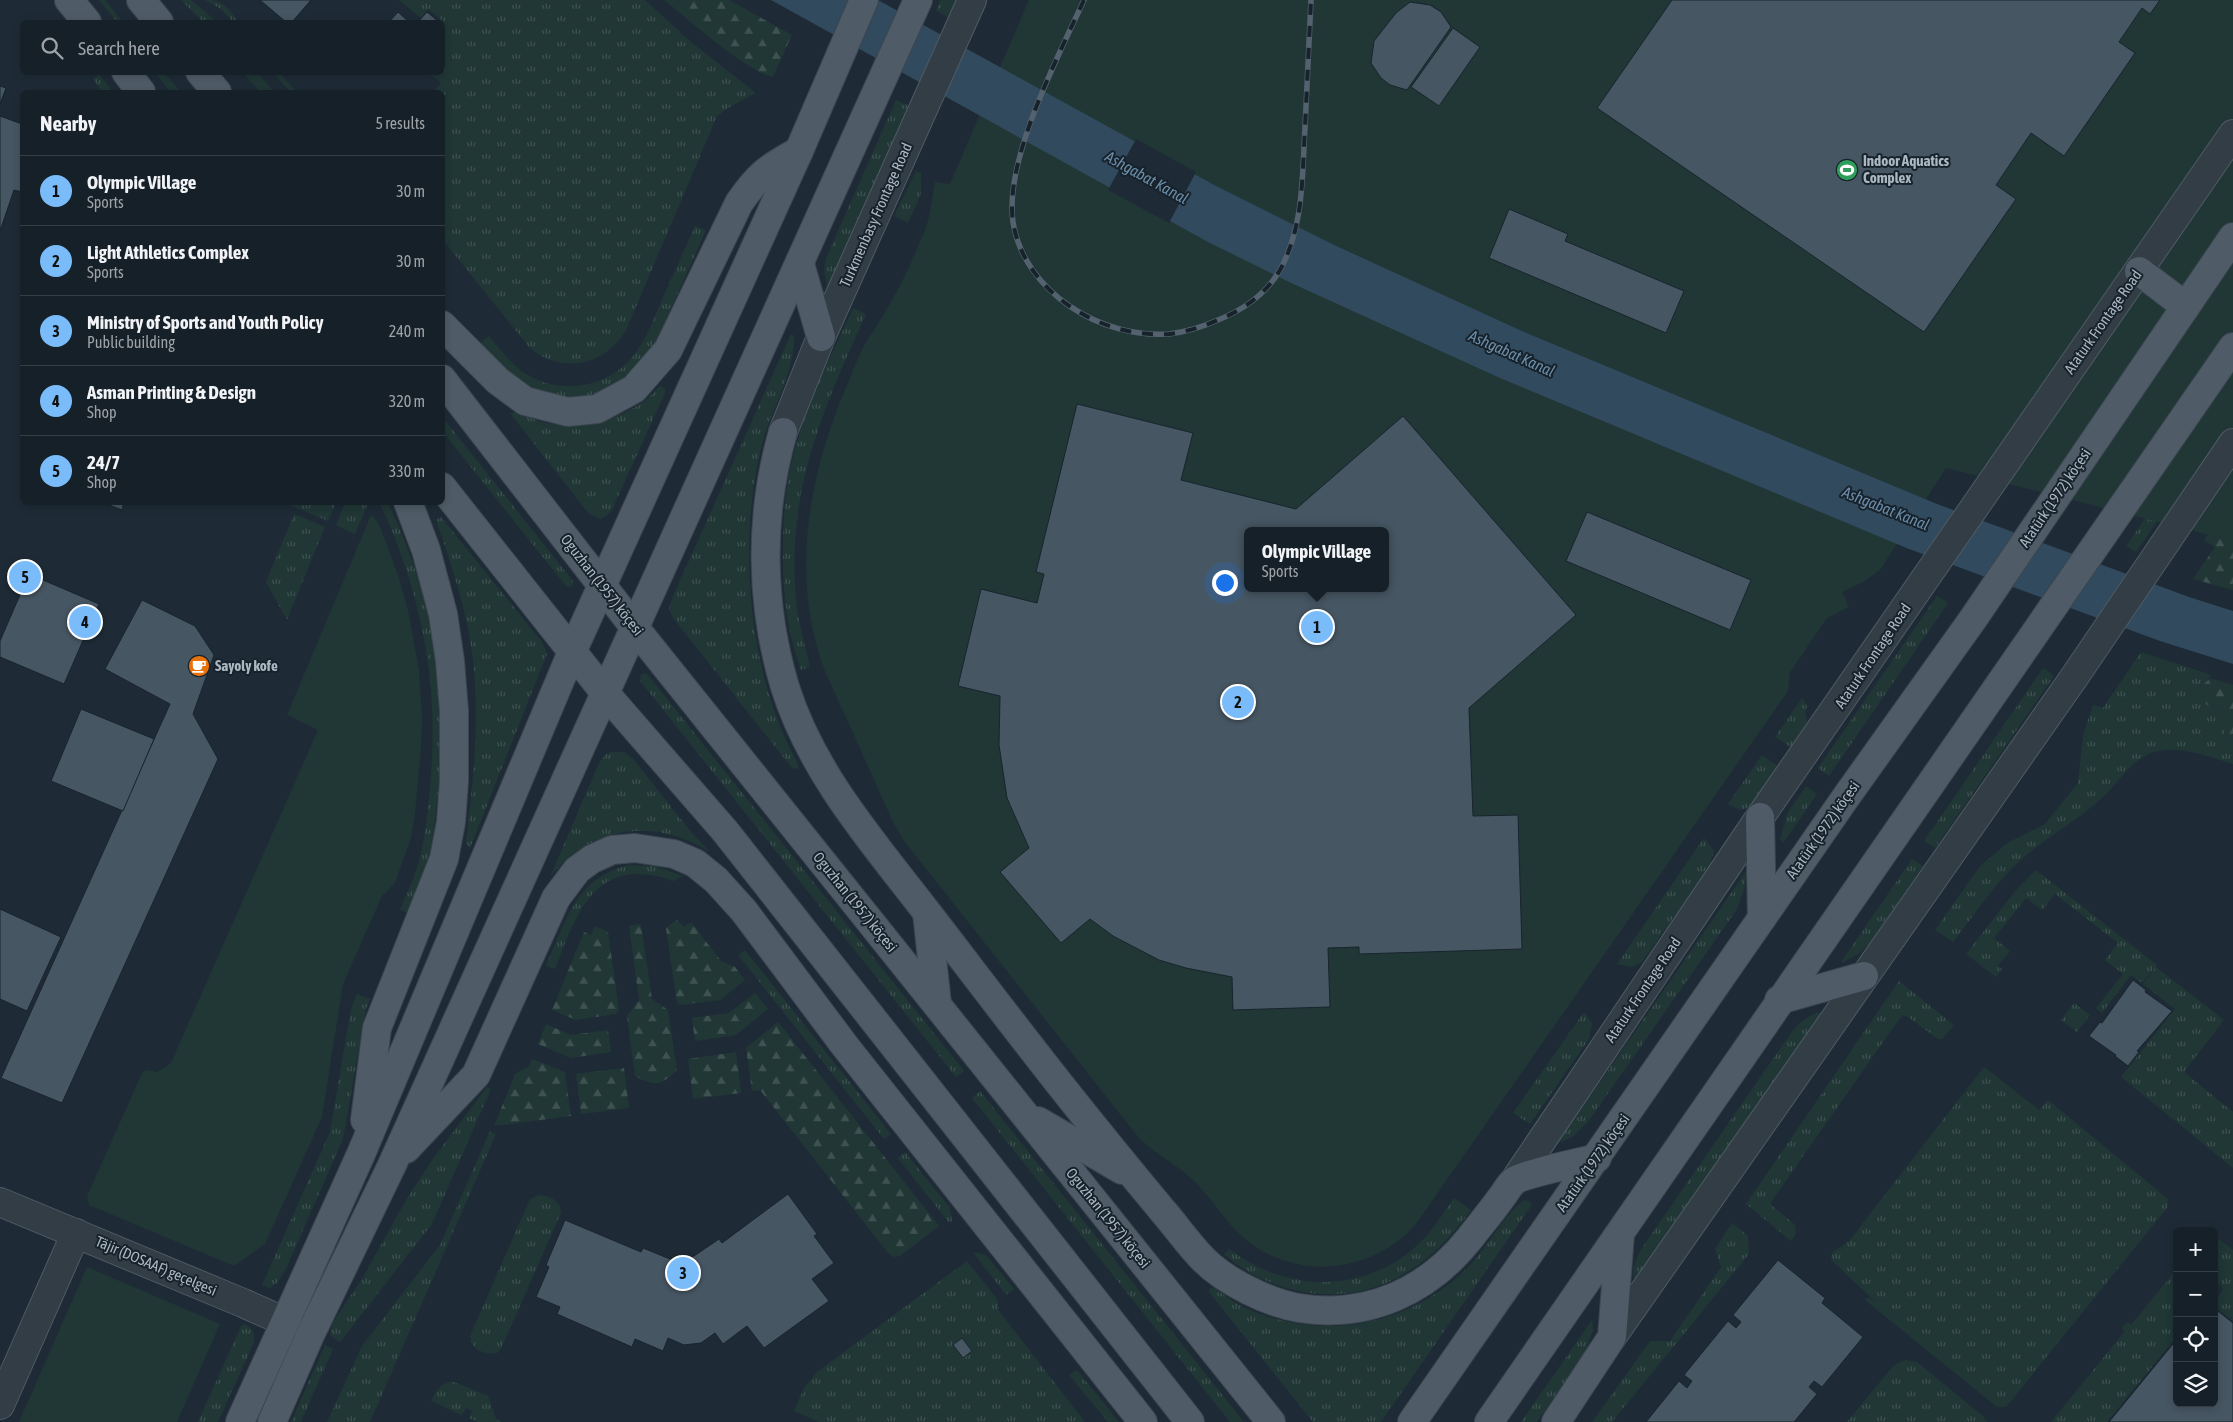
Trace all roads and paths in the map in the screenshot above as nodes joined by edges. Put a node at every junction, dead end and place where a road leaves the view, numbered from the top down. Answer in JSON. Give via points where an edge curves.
{"nodes":[{"id":1,"x":69,"y":0,"type":"edge"},
{"id":2,"x":141,"y":0,"type":"edge"},
{"id":3,"x":864,"y":0,"type":"edge"},
{"id":4,"x":918,"y":0,"type":"edge"},
{"id":5,"x":972,"y":0,"type":"edge"},
{"id":6,"x":85,"y":20,"type":"edge"},
{"id":7,"x":157,"y":20,"type":"edge"},
{"id":8,"x":128,"y":75,"type":"edge"},
{"id":9,"x":203,"y":75,"type":"edge"},
{"id":10,"x":140,"y":90,"type":"edge"},
{"id":11,"x":215,"y":90,"type":"edge"},
{"id":12,"x":2233,"y":134,"type":"edge"},
{"id":13,"x":804,"y":139,"type":"junction"},
{"id":14,"x":2233,"y":237,"type":"edge"},
{"id":15,"x":800,"y":264,"type":"junction"},
{"id":16,"x":2139,"y":270,"type":"junction"},
{"id":17,"x":2185,"y":306,"type":"junction"},
{"id":18,"x":445,"y":328,"type":"edge"},
{"id":19,"x":821,"y":337,"type":"junction"},
{"id":20,"x":2233,"y":347,"type":"edge"},
{"id":21,"x":445,"y":383,"type":"edge"},
{"id":22,"x":783,"y":432,"type":"joint"},
{"id":23,"x":2233,"y":443,"type":"edge"},
{"id":24,"x":445,"y":490,"type":"edge"},
{"id":25,"x":409,"y":505,"type":"edge"},
{"id":26,"x":602,"y":586,"type":"junction"},
{"id":27,"x":635,"y":628,"type":"junction"},
{"id":28,"x":572,"y":652,"type":"junction"},
{"id":29,"x":605,"y":693,"type":"junction"},
{"id":30,"x":1760,"y":816,"type":"junction"},
{"id":31,"x":927,"y":912,"type":"junction"},
{"id":32,"x":1762,"y":918,"type":"junction"},
{"id":33,"x":1864,"y":976,"type":"junction"},
{"id":34,"x":1779,"y":1000,"type":"junction"},
{"id":35,"x":937,"y":1004,"type":"junction"},
{"id":36,"x":845,"y":1046,"type":"junction"},
{"id":37,"x":942,"y":1105,"type":"junction"},
{"id":38,"x":1024,"y":1114,"type":"junction"},
{"id":39,"x":361,"y":1154,"type":"junction"},
{"id":40,"x":1597,"y":1158,"type":"junction"},
{"id":41,"x":392,"y":1165,"type":"junction"},
{"id":42,"x":1134,"y":1177,"type":"junction"},
{"id":43,"x":1516,"y":1180,"type":"junction"},
{"id":44,"x":0,"y":1202,"type":"edge"},
{"id":45,"x":1620,"y":1232,"type":"junction"},
{"id":46,"x":76,"y":1233,"type":"junction"},
{"id":47,"x":1048,"y":1240,"type":"junction"},
{"id":48,"x":285,"y":1321,"type":"junction"},
{"id":49,"x":1069,"y":1327,"type":"junction"},
{"id":50,"x":312,"y":1333,"type":"junction"},
{"id":51,"x":1612,"y":1338,"type":"junction"},
{"id":52,"x":0,"y":1404,"type":"edge"},
{"id":53,"x":240,"y":1422,"type":"edge"},
{"id":54,"x":272,"y":1422,"type":"edge"},
{"id":55,"x":1142,"y":1422,"type":"edge"},
{"id":56,"x":1190,"y":1422,"type":"edge"},
{"id":57,"x":1271,"y":1422,"type":"edge"},
{"id":58,"x":1412,"y":1422,"type":"edge"},
{"id":59,"x":1489,"y":1422,"type":"edge"},
{"id":60,"x":1556,"y":1422,"type":"edge"}],
"edges":[{"from":1,"to":6,"type":"main road"},
{"from":2,"to":7,"type":"main road"},
{"from":3,"to":13,"type":"main road"},
{"from":4,"to":15,"type":"main road"},
{"from":5,"to":19,"type":"street","name":"Turkmenbasy Frontage Road"},
{"from":8,"to":10,"type":"main road"},
{"from":9,"to":11,"type":"main road"},
{"from":12,"to":16,"type":"street","name":"Ataturk Frontage Road"},
{"from":13,"to":18,"type":"main road","via":[[766,170],[738,203],[668,350],[634,389],[609,404],[584,412],[568,412],[525,401],[498,381]]},
{"from":13,"to":26,"type":"main road"},
{"from":14,"to":17,"type":"main road","name":"Atatürk (1972) köçesi"},
{"from":15,"to":19,"type":"main road"},
{"from":15,"to":27,"type":"main road"},
{"from":16,"to":17,"type":"main road"},
{"from":16,"to":30,"type":"street","name":"Ataturk Frontage Road"},
{"from":17,"to":32,"type":"main road","name":"Atatürk (1972) köçesi","via":[[1973,619]]},
{"from":19,"to":22,"type":"street","name":"Turkmenbasy Frontage Road"},
{"from":20,"to":34,"type":"main road"},
{"from":21,"to":26,"type":"main road","name":"Oguzhan (1957) köçesi"},
{"from":22,"to":31,"type":"main road","via":[[774,462],[768,506],[765,567],[772,630],[786,688],[806,739],[830,784]]},
{"from":23,"to":33,"type":"street","via":[[2075,676]]},
{"from":24,"to":28,"type":"main road"},
{"from":25,"to":39,"type":"main road","via":[[426,550],[443,614],[450,661],[454,711],[451,822],[444,859],[377,1028]]},
{"from":26,"to":27,"type":"main road","name":"Oguzhan (1957) köçesi"},
{"from":26,"to":28,"type":"main road"},
{"from":27,"to":29,"type":"main road"},
{"from":27,"to":35,"type":"main road","name":"Oguzhan (1957) köçesi"},
{"from":28,"to":29,"type":"main road"},
{"from":28,"to":39,"type":"main road"},
{"from":29,"to":37,"type":"main road","via":[[726,831]]},
{"from":29,"to":41,"type":"main road"},
{"from":30,"to":32,"type":"main road"},
{"from":30,"to":43,"type":"street","name":"Ataturk Frontage Road"},
{"from":31,"to":35,"type":"main road"},
{"from":31,"to":42,"type":"main road"},
{"from":32,"to":40,"type":"main road","name":"Atatürk (1972) köçesi"},
{"from":33,"to":34,"type":"main road"},
{"from":33,"to":51,"type":"street"},
{"from":34,"to":45,"type":"main road"},
{"from":35,"to":38,"type":"main road","name":"Oguzhan (1957) köçesi"},
{"from":36,"to":37,"type":"main road"},
{"from":36,"to":41,"type":"main road","via":[[744,911],[716,880],[695,863],[674,854],[635,848],[612,850],[592,859],[566,882],[476,1075]]},
{"from":36,"to":49,"type":"main road"},
{"from":37,"to":47,"type":"main road"},
{"from":38,"to":42,"type":"main road"},
{"from":38,"to":57,"type":"main road","name":"Oguzhan (1957) köçesi"},
{"from":39,"to":48,"type":"main road"},
{"from":40,"to":43,"type":"main road"},
{"from":40,"to":58,"type":"main road","name":"Atatürk (1972) köçesi"},
{"from":41,"to":50,"type":"main road"},
{"from":42,"to":43,"type":"main road","via":[[1204,1260],[1224,1275],[1275,1302],[1320,1310],[1373,1304],[1416,1288],[1432,1278],[1467,1242]]},
{"from":44,"to":46,"type":"street","name":"Täjir (DOSAAF) geçelgesi"},
{"from":45,"to":51,"type":"main road"},
{"from":45,"to":59,"type":"main road"},
{"from":46,"to":48,"type":"street","name":"Täjir (DOSAAF) geçelgesi"},
{"from":46,"to":52,"type":"street"},
{"from":47,"to":49,"type":"main road"},
{"from":47,"to":56,"type":"main road"},
{"from":48,"to":50,"type":"street","name":"Täjir (DOSAAF) geçelgesi"},
{"from":48,"to":53,"type":"main road"},
{"from":49,"to":55,"type":"main road"},
{"from":50,"to":54,"type":"main road"},
{"from":51,"to":60,"type":"main road"}]}
